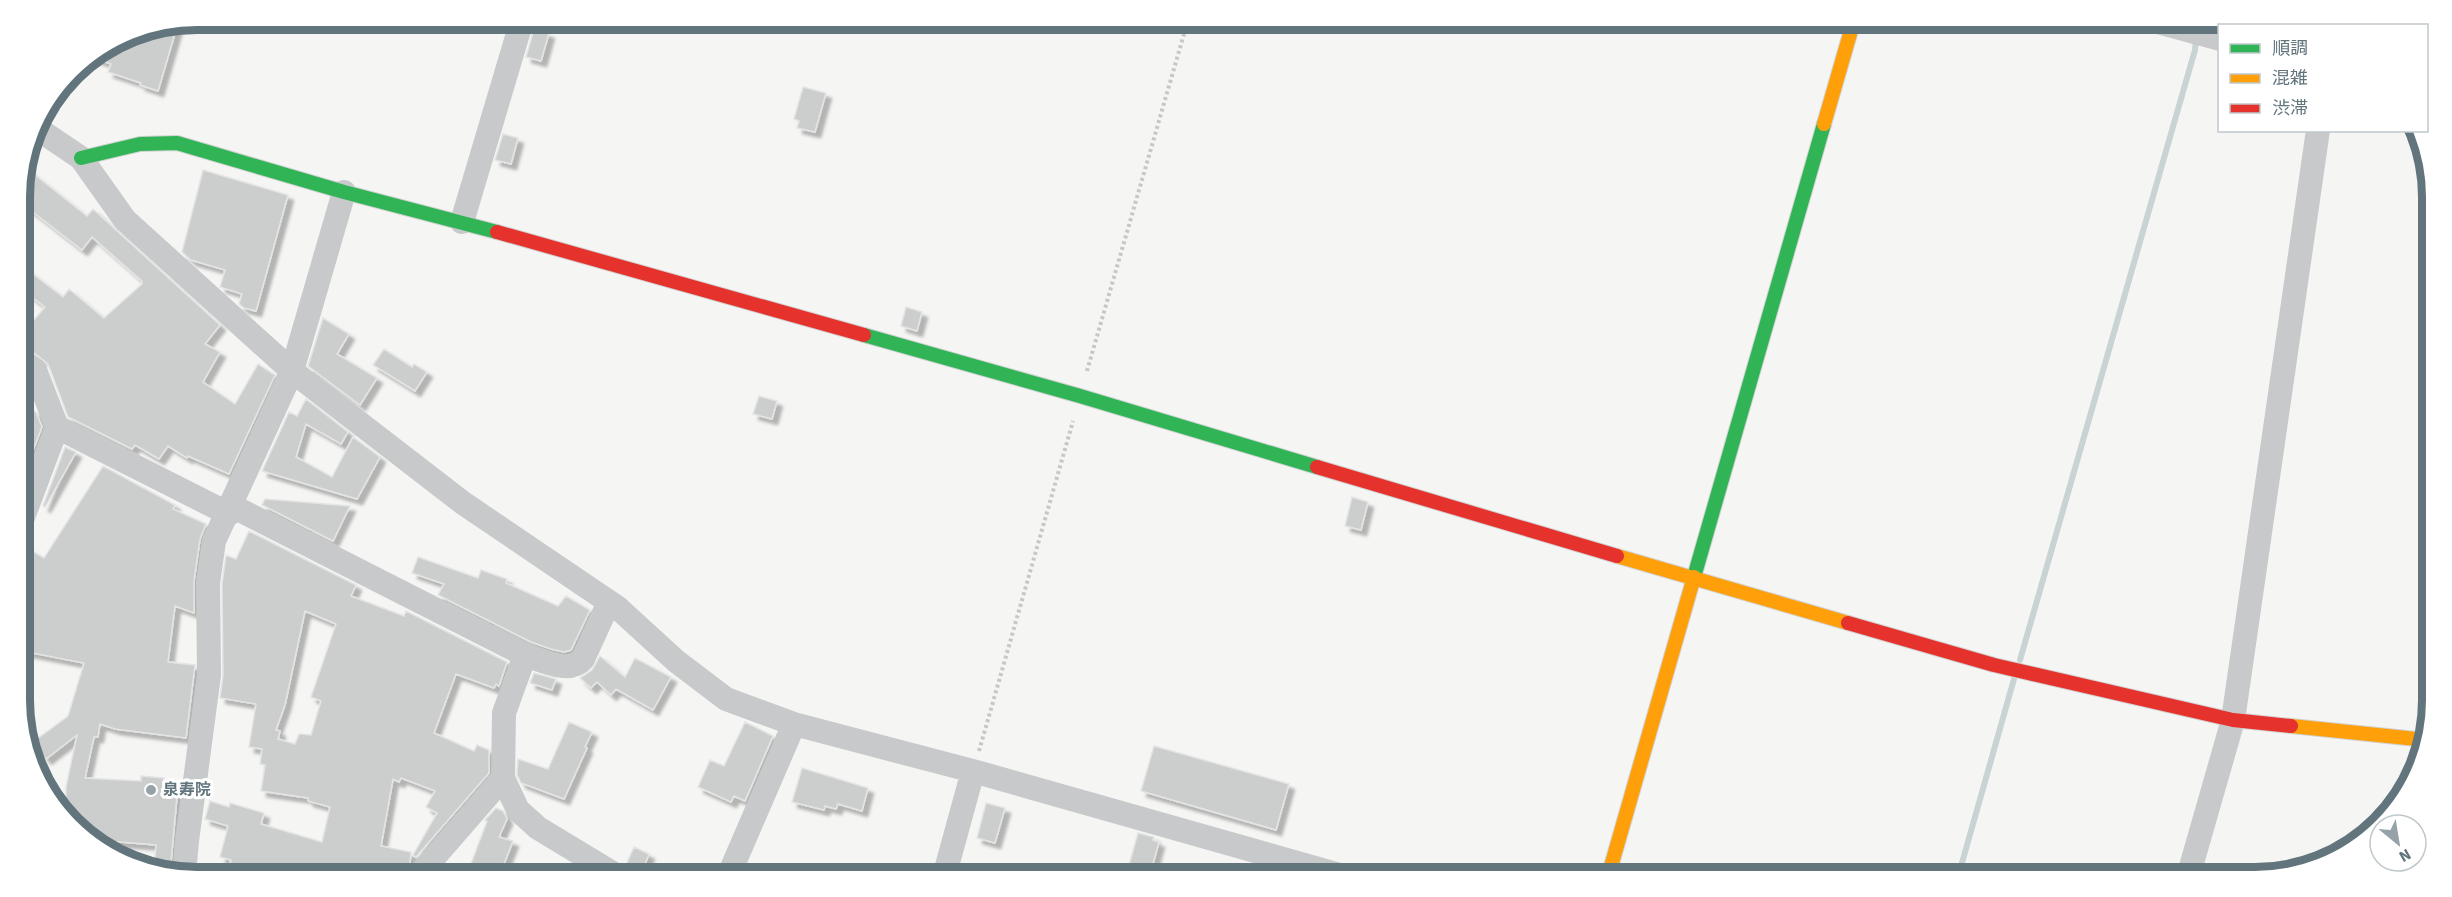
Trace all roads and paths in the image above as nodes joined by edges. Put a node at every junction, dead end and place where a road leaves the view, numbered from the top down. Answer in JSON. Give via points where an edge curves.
{"nodes":[{"id":1,"x":519,"y":30,"type":"edge"},
{"id":2,"x":1185,"y":30,"type":"edge"},
{"id":3,"x":1851,"y":30,"type":"edge"},
{"id":4,"x":2186,"y":30,"type":"edge"},
{"id":5,"x":2216,"y":38,"type":"edge"},
{"id":6,"x":2318,"y":132,"type":"edge"},
{"id":7,"x":43,"y":133,"type":"edge"},
{"id":8,"x":81,"y":158,"type":"junction"},
{"id":9,"x":344,"y":192,"type":"junction"},
{"id":10,"x":462,"y":222,"type":"junction"},
{"id":11,"x":30,"y":367,"type":"edge"},
{"id":12,"x":292,"y":371,"type":"junction"},
{"id":13,"x":1080,"y":396,"type":"junction"},
{"id":14,"x":57,"y":427,"type":"junction"},
{"id":15,"x":30,"y":499,"type":"edge"},
{"id":16,"x":230,"y":510,"type":"junction"},
{"id":17,"x":1693,"y":579,"type":"junction"},
{"id":18,"x":609,"y":602,"type":"junction"},
{"id":19,"x":525,"y":655,"type":"junction"},
{"id":20,"x":2233,"y":720,"type":"junction"},
{"id":21,"x":795,"y":724,"type":"junction"},
{"id":22,"x":2417,"y":739,"type":"edge"},
{"id":23,"x":973,"y":771,"type":"junction"},
{"id":24,"x":503,"y":778,"type":"junction"},
{"id":25,"x":185,"y":867,"type":"edge"},
{"id":26,"x":426,"y":867,"type":"edge"},
{"id":27,"x":601,"y":867,"type":"edge"},
{"id":28,"x":732,"y":867,"type":"edge"},
{"id":29,"x":947,"y":867,"type":"edge"},
{"id":30,"x":1312,"y":867,"type":"edge"},
{"id":31,"x":1611,"y":867,"type":"edge"},
{"id":32,"x":2191,"y":867,"type":"edge"}],
"edges":[{"from":1,"to":10,"type":"street"},
{"from":2,"to":13,"type":"path"},
{"from":3,"to":17,"type":"street"},
{"from":4,"to":5,"type":"street"},
{"from":6,"to":20,"type":"street"},
{"from":7,"to":8,"type":"street"},
{"from":8,"to":9,"type":"street","via":[[135,143],[177,143]]},
{"from":8,"to":12,"type":"street","via":[[125,220]]},
{"from":9,"to":10,"type":"street"},
{"from":9,"to":12,"type":"street"},
{"from":10,"to":13,"type":"street"},
{"from":11,"to":14,"type":"street"},
{"from":12,"to":16,"type":"street"},
{"from":12,"to":18,"type":"street","via":[[463,503]]},
{"from":13,"to":17,"type":"street"},
{"from":13,"to":23,"type":"path"},
{"from":14,"to":15,"type":"street"},
{"from":14,"to":16,"type":"street"},
{"from":16,"to":19,"type":"street"},
{"from":16,"to":25,"type":"street","via":[[214,541],[208,583],[209,675]]},
{"from":17,"to":20,"type":"street","via":[[2004,667]]},
{"from":17,"to":31,"type":"street"},
{"from":18,"to":19,"type":"street","via":[[577,665],[568,668]]},
{"from":18,"to":21,"type":"street","via":[[726,699]]},
{"from":19,"to":24,"type":"street","via":[[504,713]]},
{"from":20,"to":22,"type":"street"},
{"from":20,"to":32,"type":"street"},
{"from":21,"to":23,"type":"street"},
{"from":21,"to":28,"type":"street"},
{"from":23,"to":29,"type":"street"},
{"from":23,"to":30,"type":"street"},
{"from":24,"to":26,"type":"street"},
{"from":24,"to":27,"type":"street","via":[[518,810],[538,828]]}]}
